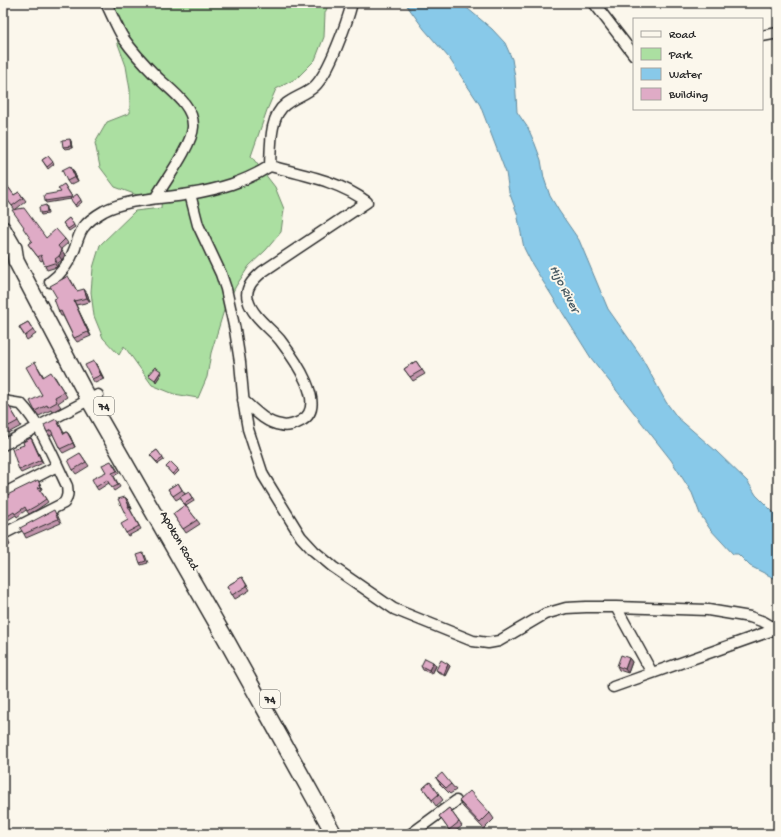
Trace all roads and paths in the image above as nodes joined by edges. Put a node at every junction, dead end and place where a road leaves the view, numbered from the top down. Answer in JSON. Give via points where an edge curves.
{"nodes":[{"id":1,"x":106,"y":3,"type":"edge"},
{"id":2,"x":352,"y":3,"type":"edge"},
{"id":3,"x":594,"y":3,"type":"edge"},
{"id":4,"x":778,"y":33,"type":"edge"},
{"id":5,"x":763,"y":36,"type":"edge"},
{"id":6,"x":633,"y":54,"type":"edge"},
{"id":7,"x":270,"y":166,"type":"junction"},
{"id":8,"x":190,"y":194,"type":"junction"},
{"id":9,"x":156,"y":197,"type":"junction"},
{"id":10,"x":3,"y":229,"type":"edge"},
{"id":11,"x":50,"y":282,"type":"dead end"},
{"id":12,"x":94,"y":397,"type":"junction"},
{"id":13,"x":3,"y":400,"type":"edge"},
{"id":14,"x":243,"y":400,"type":"junction"},
{"id":15,"x":38,"y":427,"type":"junction"},
{"id":16,"x":3,"y":445,"type":"edge"},
{"id":17,"x":57,"y":466,"type":"junction"},
{"id":18,"x":3,"y":494,"type":"edge"},
{"id":19,"x":3,"y":534,"type":"edge"},
{"id":20,"x":616,"y":607,"type":"junction"},
{"id":21,"x":652,"y":673,"type":"junction"},
{"id":22,"x":613,"y":687,"type":"dead end"},
{"id":23,"x":456,"y":801,"type":"dead end"},
{"id":24,"x":334,"y":834,"type":"edge"},
{"id":25,"x":345,"y":834,"type":"edge"},
{"id":26,"x":411,"y":834,"type":"edge"}],
"edges":[{"from":1,"to":9,"type":"street","via":[[124,39],[192,116],[190,141]]},
{"from":2,"to":7,"type":"street","via":[[325,72],[315,86],[279,110],[272,136]]},
{"from":3,"to":6,"type":"street"},
{"from":4,"to":5,"type":"street"},
{"from":7,"to":8,"type":"street","via":[[240,182]]},
{"from":7,"to":14,"type":"street","via":[[343,187],[367,202],[262,272],[248,287],[250,306],[280,340],[302,374],[313,403],[308,417],[300,422],[282,426],[261,416]]},
{"from":8,"to":9,"type":"street"},
{"from":8,"to":14,"type":"street","via":[[198,225],[226,289],[236,330]]},
{"from":9,"to":11,"type":"street","via":[[105,211],[92,219],[83,228],[64,269]]},
{"from":10,"to":12,"type":"highway","name":"Apokon Road","number":"74","via":[[14,248],[16,261]]},
{"from":12,"to":15,"type":"street"},
{"from":12,"to":24,"type":"highway","name":"Apokon Road","number":"74"},
{"from":12,"to":25,"type":"highway","name":"Apokon Road","number":"74"},
{"from":13,"to":15,"type":"street","via":[[21,404]]},
{"from":14,"to":20,"type":"street","via":[[248,429],[263,475],[301,537],[333,567],[394,609],[474,641],[488,643],[499,641],[545,614],[566,608]]},
{"from":15,"to":16,"type":"street"},
{"from":15,"to":17,"type":"street"},
{"from":17,"to":18,"type":"street"},
{"from":17,"to":19,"type":"street","via":[[68,492],[64,503]]},
{"from":20,"to":21,"type":"street"},
{"from":20,"to":21,"type":"street","via":[[708,610],[737,614],[764,622],[776,629]]},
{"from":21,"to":22,"type":"street"},
{"from":23,"to":26,"type":"street"}]}
